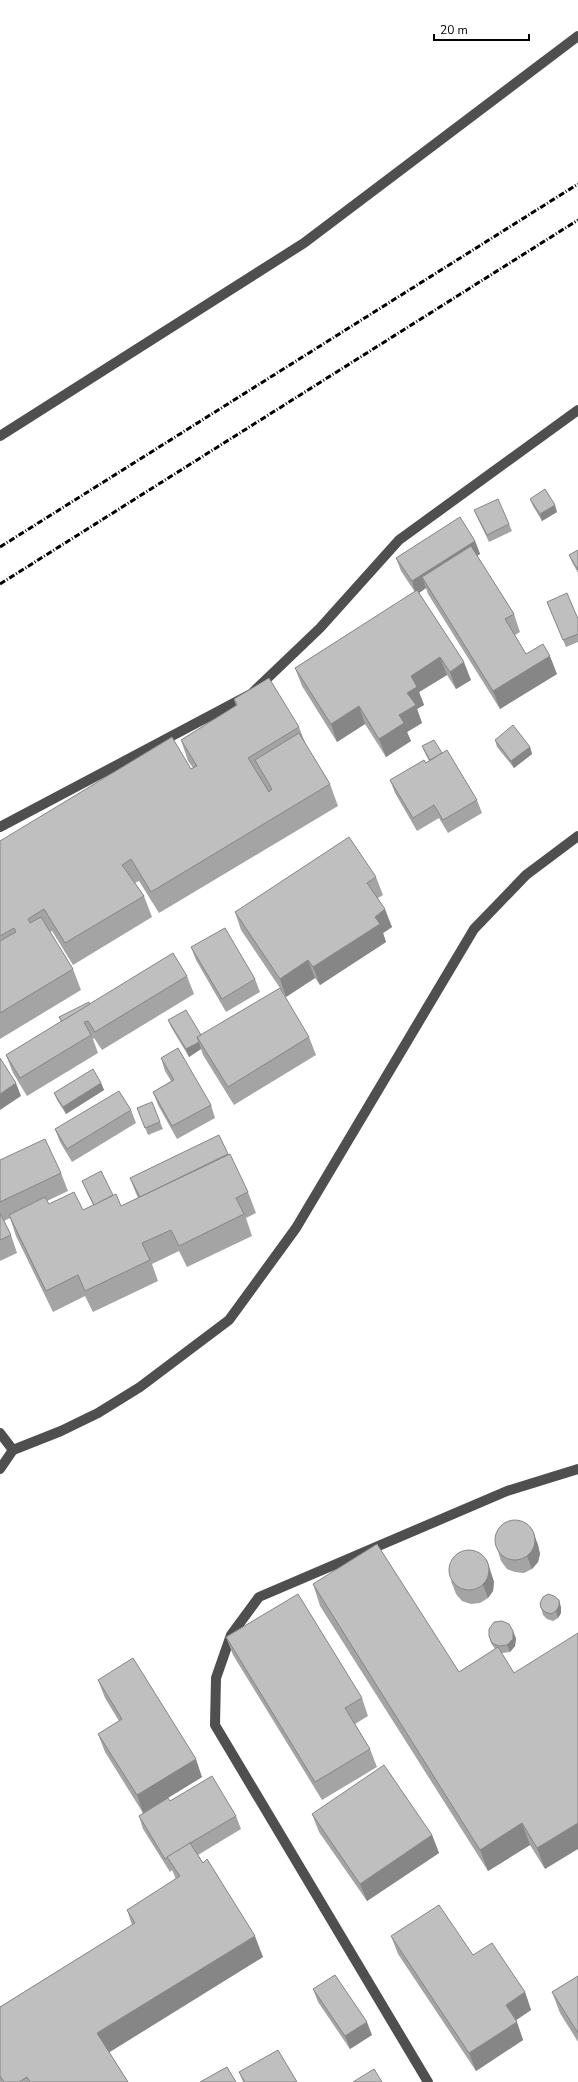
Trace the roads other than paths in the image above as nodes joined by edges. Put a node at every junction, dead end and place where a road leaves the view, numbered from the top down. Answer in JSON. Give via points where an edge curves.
{"nodes":[{"id":1,"x":578,"y":36,"type":"edge"},
{"id":2,"x":578,"y":410,"type":"edge"},
{"id":3,"x":0,"y":436,"type":"edge"},
{"id":4,"x":0,"y":827,"type":"edge"},
{"id":5,"x":578,"y":836,"type":"edge"},
{"id":6,"x":0,"y":1433,"type":"edge"},
{"id":7,"x":13,"y":1450,"type":"junction"},
{"id":8,"x":0,"y":1470,"type":"edge"},
{"id":9,"x":578,"y":1470,"type":"edge"},
{"id":10,"x":428,"y":2082,"type":"edge"}],
"edges":[{"from":1,"to":3,"type":"street","via":[[304,244]]},
{"from":2,"to":4,"type":"street","via":[[398,540],[320,628],[251,694]]},
{"from":5,"to":7,"type":"street","via":[[526,875],[474,929],[296,1228],[229,1320],[140,1387],[98,1413]]},
{"from":6,"to":7,"type":"street"},
{"from":7,"to":8,"type":"street"},
{"from":9,"to":10,"type":"street","via":[[507,1491],[258,1597],[231,1635],[216,1678],[215,1725]]}]}
